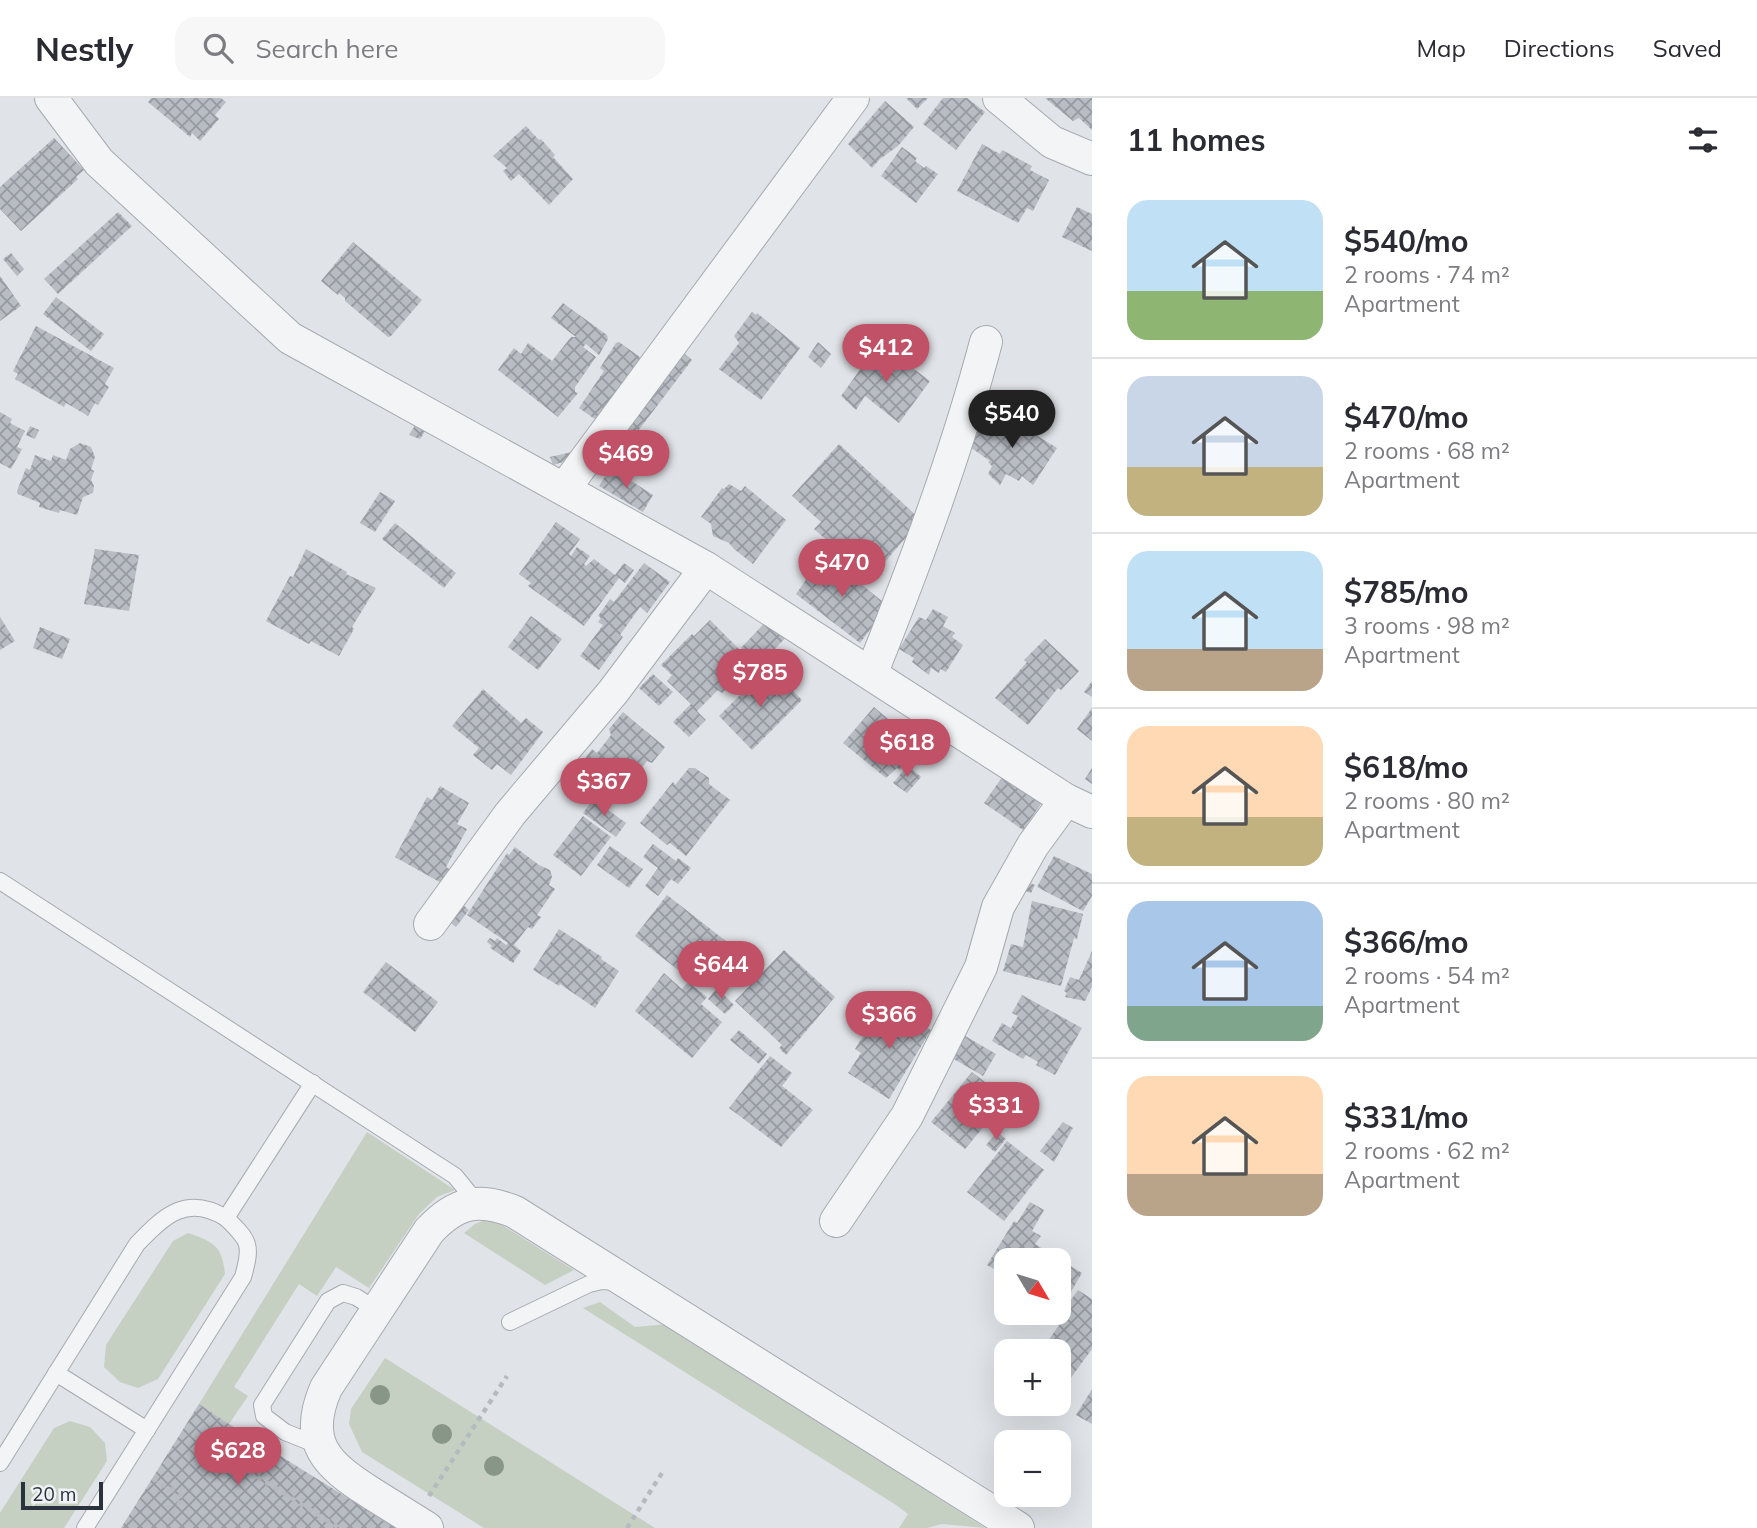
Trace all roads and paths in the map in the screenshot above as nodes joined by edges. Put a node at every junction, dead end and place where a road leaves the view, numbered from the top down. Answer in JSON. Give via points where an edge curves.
{"nodes":[{"id":1,"x":51,"y":98,"type":"edge"},
{"id":2,"x":853,"y":98,"type":"edge"},
{"id":3,"x":999,"y":98,"type":"edge"},
{"id":4,"x":1092,"y":159,"type":"edge"},
{"id":5,"x":986,"y":342,"type":"dead end"},
{"id":6,"x":564,"y":489,"type":"junction"},
{"id":7,"x":706,"y":568,"type":"junction"},
{"id":8,"x":872,"y":672,"type":"junction"},
{"id":9,"x":1079,"y":806,"type":"edge"},
{"id":10,"x":0,"y":881,"type":"edge"},
{"id":11,"x":430,"y":924,"type":"dead end"},
{"id":12,"x":313,"y":1083,"type":"junction"},
{"id":13,"x":478,"y":1203,"type":"junction"},
{"id":14,"x":226,"y":1218,"type":"junction"},
{"id":15,"x":836,"y":1222,"type":"dead end"},
{"id":16,"x":637,"y":1289,"type":"junction"},
{"id":17,"x":377,"y":1310,"type":"junction"},
{"id":18,"x":510,"y":1322,"type":"dead end"},
{"id":19,"x":56,"y":1373,"type":"junction"},
{"id":20,"x":507,"y":1376,"type":"dead end"},
{"id":21,"x":147,"y":1430,"type":"junction"},
{"id":22,"x":320,"y":1446,"type":"junction"},
{"id":23,"x":215,"y":1450,"type":"dead end"},
{"id":24,"x":0,"y":1463,"type":"edge"},
{"id":25,"x":662,"y":1474,"type":"dead end"},
{"id":26,"x":153,"y":1478,"type":"dead end"},
{"id":27,"x":420,"y":1524,"type":"edge"},
{"id":28,"x":85,"y":1528,"type":"edge"},
{"id":29,"x":164,"y":1528,"type":"edge"},
{"id":30,"x":339,"y":1528,"type":"edge"},
{"id":31,"x":627,"y":1528,"type":"edge"},
{"id":32,"x":1018,"y":1528,"type":"edge"}],
"edges":[{"from":1,"to":6,"type":"street","via":[[99,162],[290,338]]},
{"from":2,"to":6,"type":"street"},
{"from":3,"to":4,"type":"street","via":[[1052,142]]},
{"from":5,"to":8,"type":"street","via":[[969,407]]},
{"from":6,"to":7,"type":"street"},
{"from":7,"to":8,"type":"street"},
{"from":7,"to":11,"type":"street","via":[[613,692],[510,814]]},
{"from":8,"to":9,"type":"street"},
{"from":9,"to":15,"type":"street","via":[[1033,845],[998,907],[981,967],[906,1116]]},
{"from":10,"to":12,"type":"lane"},
{"from":12,"to":13,"type":"lane","via":[[455,1176]]},
{"from":12,"to":14,"type":"lane"},
{"from":13,"to":16,"type":"street","via":[[515,1212]]},
{"from":13,"to":17,"type":"street","via":[[459,1207],[435,1224]]},
{"from":14,"to":19,"type":"lane","via":[[209,1208],[187,1206],[159,1222],[138,1244]]},
{"from":14,"to":21,"type":"lane","via":[[243,1234],[250,1252],[243,1277]]},
{"from":16,"to":18,"type":"lane","via":[[614,1281],[589,1284]]},
{"from":16,"to":32,"type":"street"},
{"from":17,"to":22,"type":"street","via":[[318,1407]]},
{"from":17,"to":22,"type":"lane","via":[[343,1293],[328,1301],[262,1405],[264,1416],[285,1432]]},
{"from":19,"to":21,"type":"lane"},
{"from":19,"to":24,"type":"lane"},
{"from":20,"to":27,"type":"path"},
{"from":21,"to":28,"type":"lane"},
{"from":22,"to":27,"type":"street","via":[[345,1476]]},
{"from":23,"to":30,"type":"path"},
{"from":25,"to":31,"type":"path"},
{"from":26,"to":29,"type":"path","via":[[183,1497]]}]}
